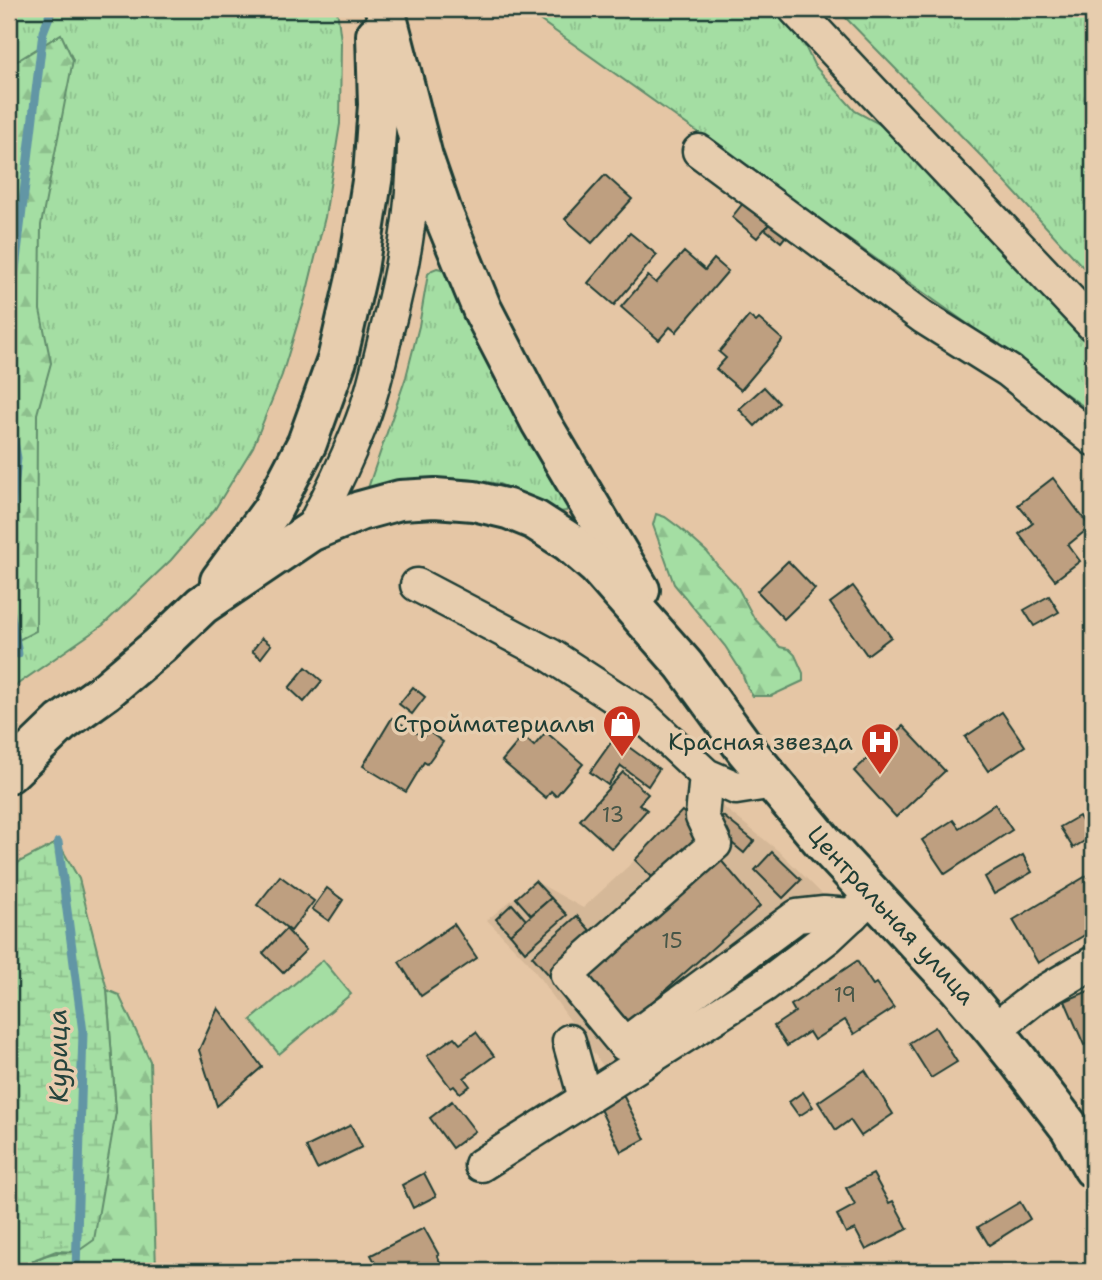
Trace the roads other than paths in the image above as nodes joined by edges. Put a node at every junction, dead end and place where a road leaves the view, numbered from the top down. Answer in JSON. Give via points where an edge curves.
{"nodes":[{"id":1,"x":374,"y":9,"type":"edge"},
{"id":2,"x":385,"y":9,"type":"edge"},
{"id":3,"x":795,"y":9,"type":"edge"},
{"id":4,"x":414,"y":123,"type":"junction"},
{"id":5,"x":699,"y":151,"type":"dead end"},
{"id":6,"x":1093,"y":325,"type":"edge"},
{"id":7,"x":1093,"y":439,"type":"edge"},
{"id":8,"x":310,"y":532,"type":"junction"},
{"id":9,"x":417,"y":585,"type":"dead end"},
{"id":10,"x":202,"y":605,"type":"junction"},
{"id":11,"x":684,"y":666,"type":"junction"},
{"id":12,"x":61,"y":723,"type":"junction"},
{"id":13,"x":9,"y":751,"type":"edge"},
{"id":14,"x":9,"y":773,"type":"edge"},
{"id":15,"x":706,"y":775,"type":"junction"},
{"id":16,"x":774,"y":782,"type":"junction"},
{"id":17,"x":862,"y":905,"type":"junction"},
{"id":18,"x":1093,"y":963,"type":"edge"},
{"id":19,"x":994,"y":1030,"type":"junction"},
{"id":20,"x":569,"y":1041,"type":"dead end"},
{"id":21,"x":585,"y":1098,"type":"junction"},
{"id":22,"x":481,"y":1165,"type":"dead end"},
{"id":23,"x":1093,"y":1168,"type":"edge"}],
"edges":[{"from":1,"to":10,"type":"main road","via":[[378,105],[373,175],[337,360],[306,443],[272,510]]},
{"from":2,"to":4,"type":"main road"},
{"from":3,"to":6,"type":"lane"},
{"from":4,"to":8,"type":"lane","via":[[408,233],[378,368],[360,428]]},
{"from":4,"to":11,"type":"main road","via":[[441,209],[482,309],[540,421]]},
{"from":5,"to":7,"type":"lane","via":[[923,317],[1009,371]]},
{"from":8,"to":10,"type":"main road"},
{"from":8,"to":11,"type":"main road","via":[[400,500],[474,501],[508,509],[535,520],[597,566]]},
{"from":9,"to":15,"type":"lane","via":[[550,655],[642,715]]},
{"from":10,"to":12,"type":"main road","via":[[107,690]]},
{"from":11,"to":16,"type":"main road","name":"Центральная улица"},
{"from":12,"to":13,"type":"main road"},
{"from":12,"to":14,"type":"main road"},
{"from":15,"to":16,"type":"lane","via":[[736,788]]},
{"from":15,"to":17,"type":"lane","via":[[702,817],[715,844],[567,975],[624,1044],[797,916]]},
{"from":16,"to":17,"type":"main road","name":"Центральная улица","via":[[824,843]]},
{"from":17,"to":19,"type":"main road","name":"Центральная улица","via":[[959,988]]},
{"from":17,"to":21,"type":"lane","via":[[765,985]]},
{"from":18,"to":19,"type":"lane","via":[[1037,996]]},
{"from":19,"to":23,"type":"main road","name":"Центральная улица","via":[[1070,1129]]},
{"from":20,"to":21,"type":"lane"},
{"from":21,"to":22,"type":"lane"}]}
